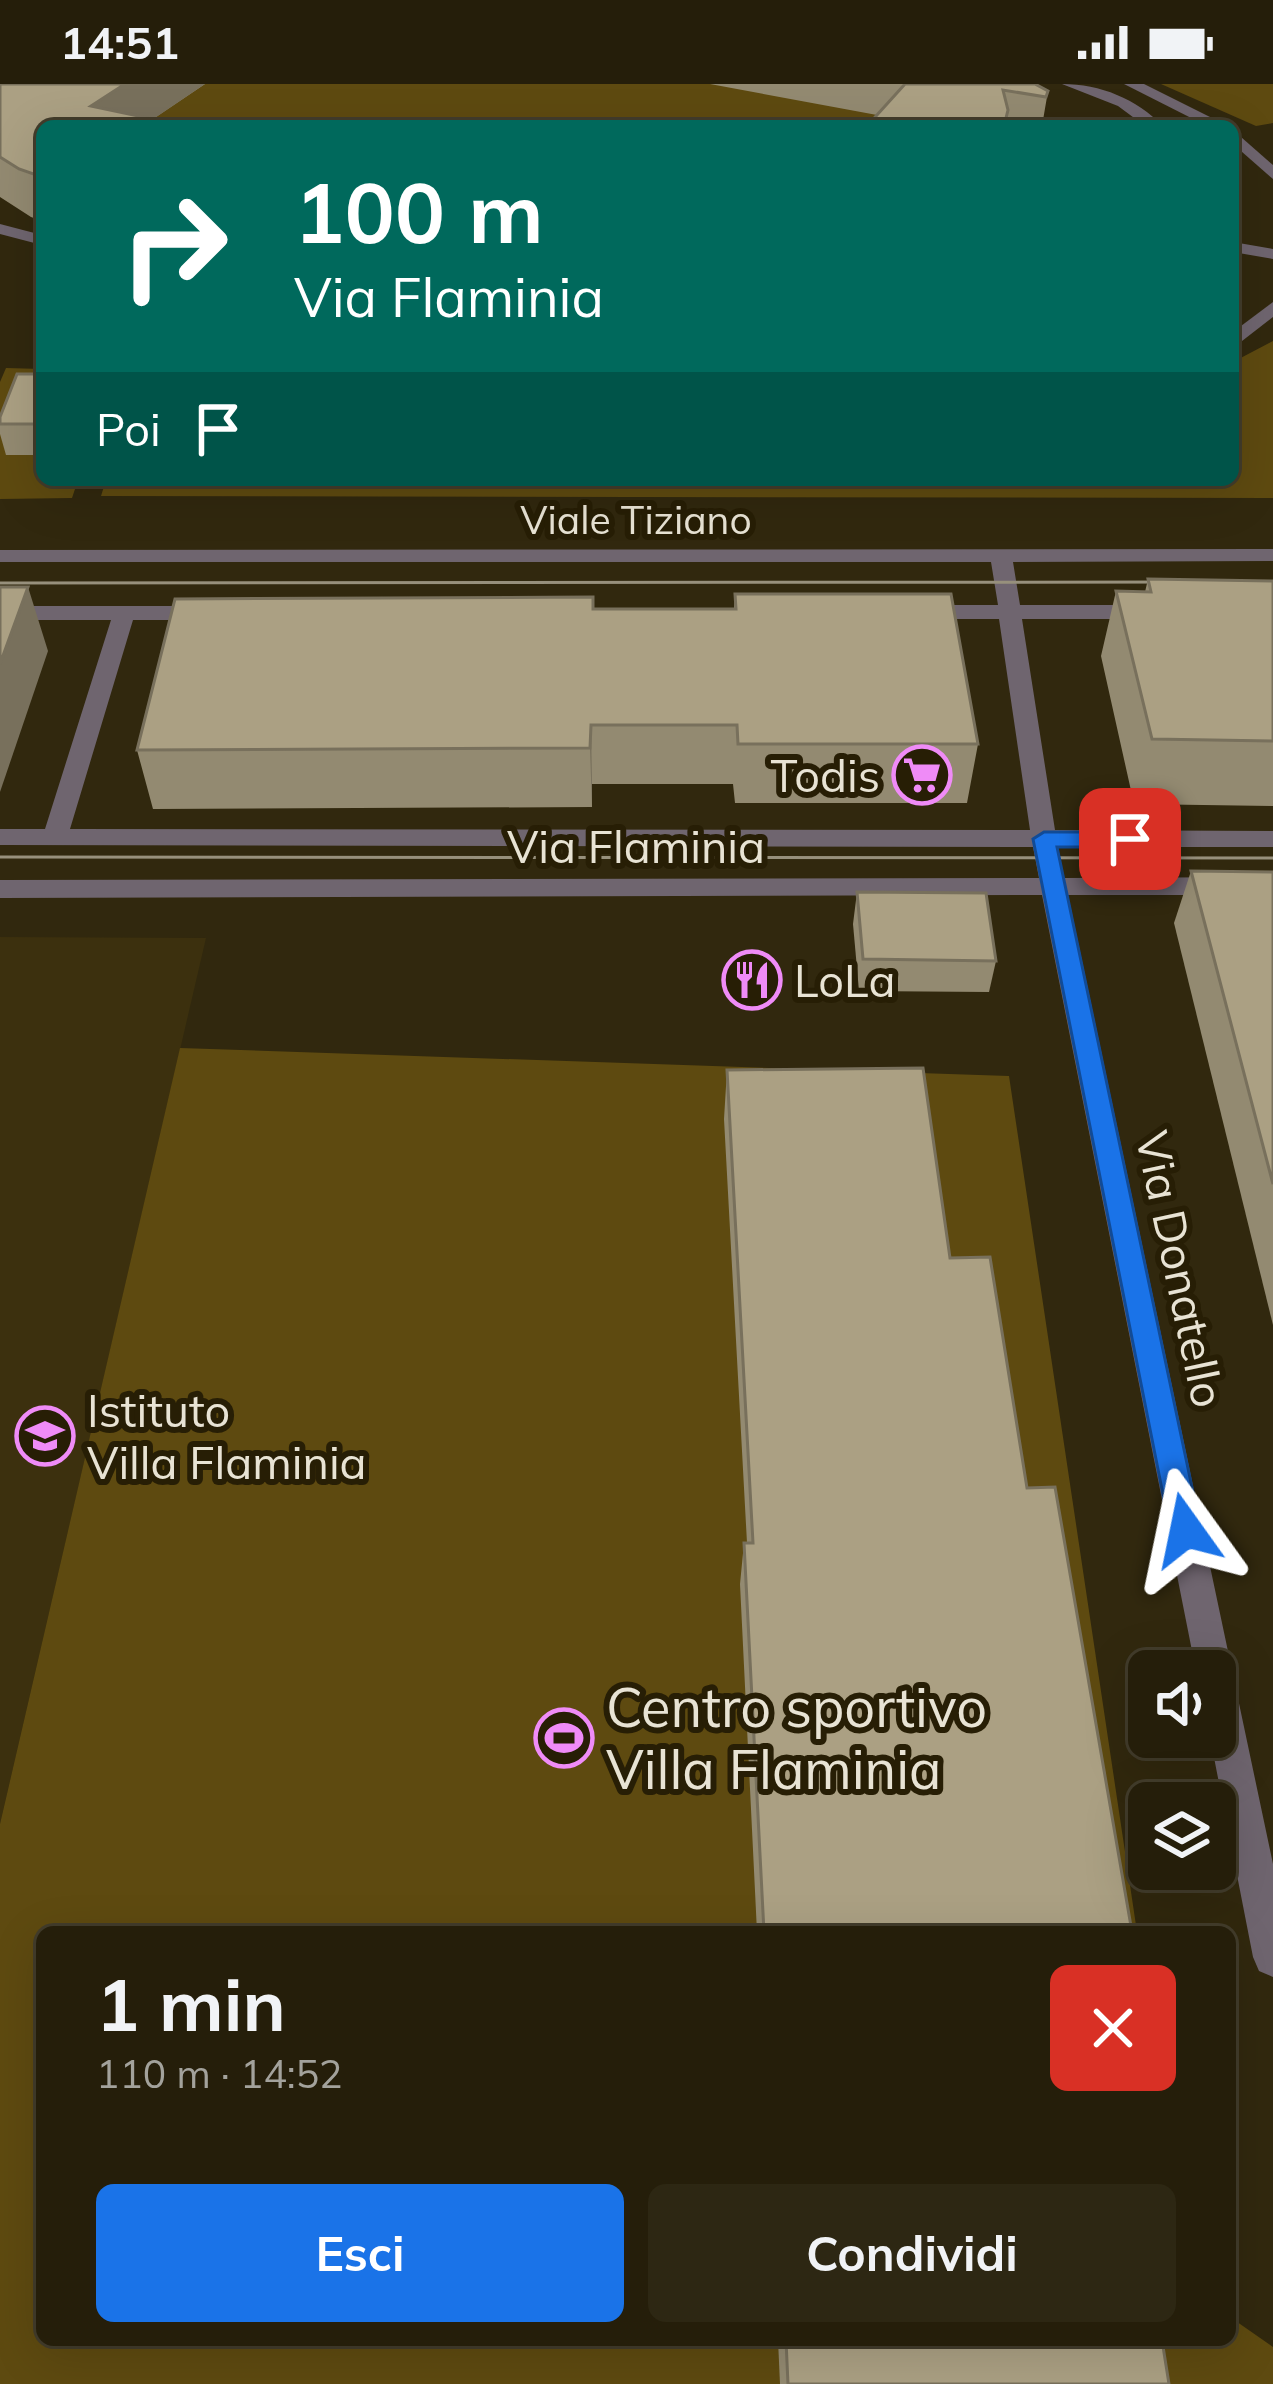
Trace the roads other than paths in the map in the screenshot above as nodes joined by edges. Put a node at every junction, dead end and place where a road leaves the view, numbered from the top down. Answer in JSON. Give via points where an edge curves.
{"nodes":[{"id":1,"x":1070,"y":84,"type":"edge"},
{"id":2,"x":1132,"y":84,"type":"edge"},
{"id":3,"x":1147,"y":120,"type":"edge"},
{"id":4,"x":1207,"y":120,"type":"edge"},
{"id":5,"x":1239,"y":141,"type":"edge"},
{"id":6,"x":1273,"y":174,"type":"edge"},
{"id":7,"x":0,"y":229,"type":"edge"},
{"id":8,"x":36,"y":241,"type":"edge"},
{"id":9,"x":36,"y":245,"type":"edge"},
{"id":10,"x":1239,"y":248,"type":"edge"},
{"id":11,"x":0,"y":254,"type":"edge"},
{"id":12,"x":1273,"y":254,"type":"edge"},
{"id":13,"x":1239,"y":310,"type":"edge"},
{"id":14,"x":1271,"y":313,"type":"edge"},
{"id":15,"x":1239,"y":337,"type":"edge"},
{"id":16,"x":1001,"y":555,"type":"junction"},
{"id":17,"x":1273,"y":555,"type":"edge"},
{"id":18,"x":0,"y":556,"type":"edge"},
{"id":19,"x":889,"y":612,"type":"edge"},
{"id":20,"x":1009,"y":612,"type":"junction"},
{"id":21,"x":1186,"y":612,"type":"edge"},
{"id":22,"x":0,"y":613,"type":"edge"},
{"id":23,"x":124,"y":613,"type":"junction"},
{"id":24,"x":244,"y":613,"type":"edge"},
{"id":25,"x":0,"y":837,"type":"edge"},
{"id":26,"x":55,"y":837,"type":"junction"},
{"id":27,"x":1273,"y":838,"type":"edge"},
{"id":28,"x":1044,"y":839,"type":"junction"},
{"id":29,"x":1273,"y":886,"type":"edge"},
{"id":30,"x":1054,"y":887,"type":"junction"},
{"id":31,"x":0,"y":889,"type":"edge"},
{"id":32,"x":1210,"y":1650,"type":"edge"},
{"id":33,"x":1233,"y":1758,"type":"edge"},
{"id":34,"x":1273,"y":1957,"type":"edge"}],
"edges":[{"from":1,"to":3,"type":"street"},
{"from":2,"to":4,"type":"street"},
{"from":5,"to":6,"type":"street"},
{"from":7,"to":8,"type":"street"},
{"from":9,"to":11,"type":"street"},
{"from":10,"to":12,"type":"street"},
{"from":13,"to":14,"type":"street"},
{"from":14,"to":15,"type":"street"},
{"from":16,"to":17,"type":"street","name":"Viale Tiziano"},
{"from":16,"to":18,"type":"street","name":"Viale Tiziano"},
{"from":16,"to":20,"type":"street","name":"Via Donatello"},
{"from":19,"to":20,"type":"street"},
{"from":20,"to":21,"type":"street"},
{"from":20,"to":28,"type":"street","name":"Via Donatello"},
{"from":22,"to":23,"type":"street"},
{"from":23,"to":24,"type":"street"},
{"from":23,"to":26,"type":"street"},
{"from":25,"to":26,"type":"street","name":"Via Flaminia"},
{"from":26,"to":28,"type":"street","name":"Via Flaminia"},
{"from":27,"to":28,"type":"street","name":"Via Flaminia"},
{"from":28,"to":30,"type":"street","name":"Via Donatello"},
{"from":29,"to":30,"type":"street","name":"Via Flaminia"},
{"from":30,"to":31,"type":"street","name":"Via Flaminia"},
{"from":30,"to":32,"type":"street","name":"Via Donatello"},
{"from":33,"to":34,"type":"street","name":"Via Donatello"}]}
